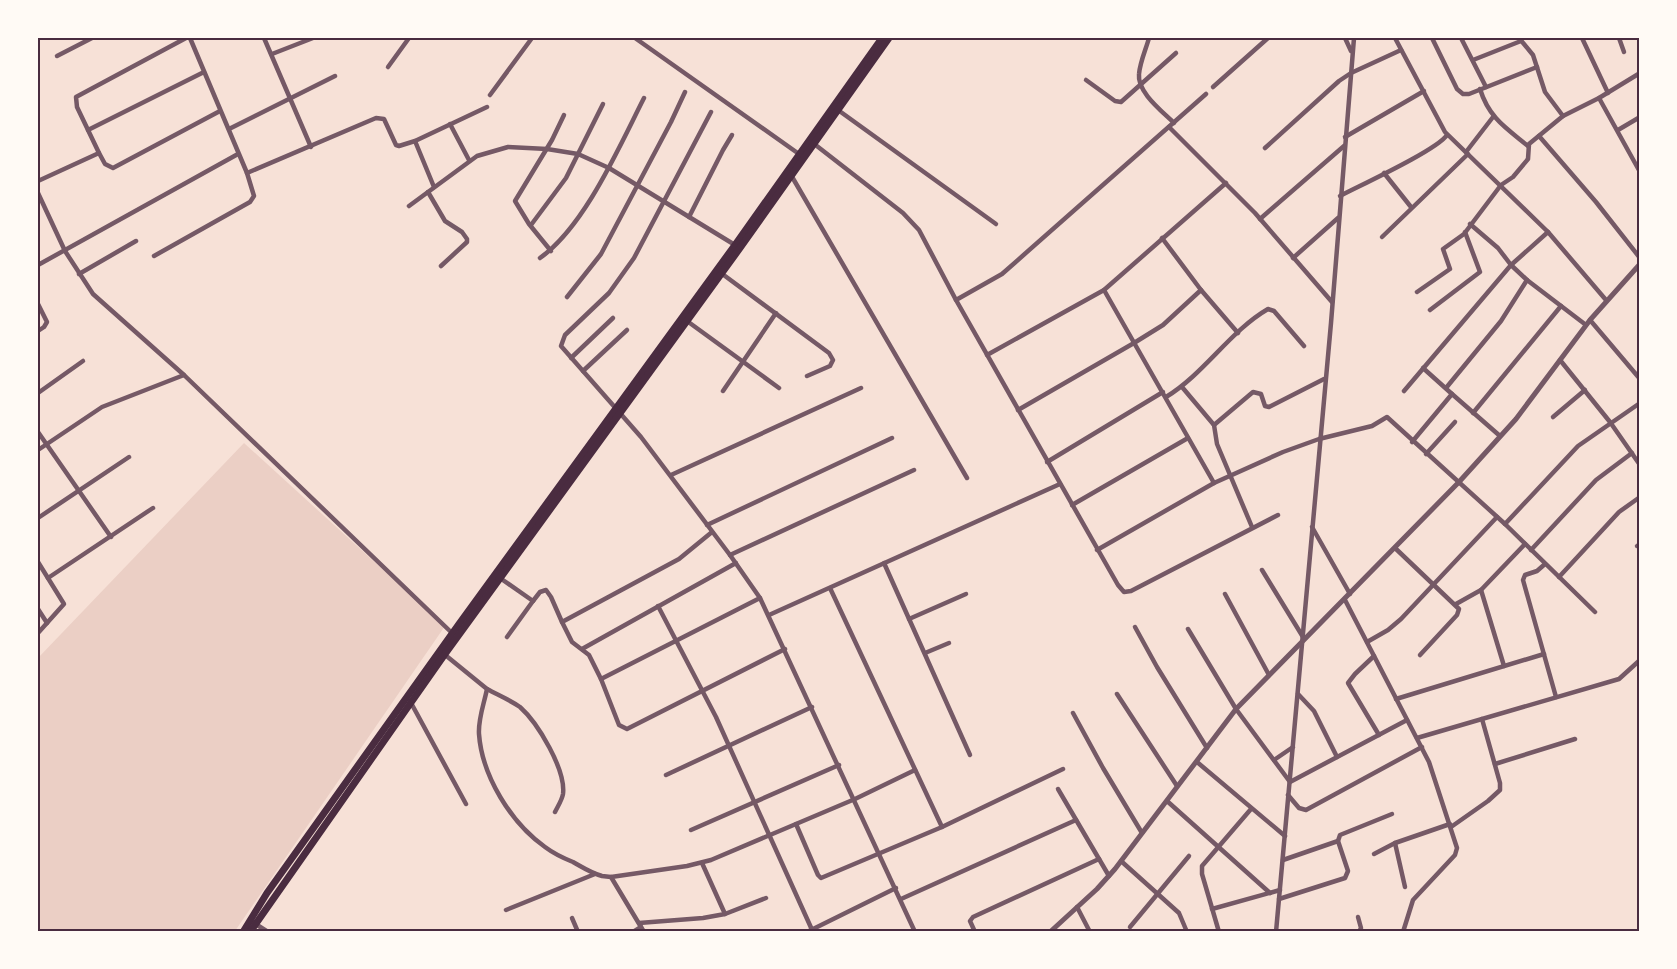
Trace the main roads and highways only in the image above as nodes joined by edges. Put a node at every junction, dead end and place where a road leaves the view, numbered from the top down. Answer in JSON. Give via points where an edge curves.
{"nodes":[{"id":1,"x":882,"y":38,"type":"edge"},
{"id":2,"x":889,"y":38,"type":"edge"},
{"id":3,"x":737,"y":247,"type":"junction"},
{"id":4,"x":618,"y":409,"type":"junction"},
{"id":5,"x":492,"y":583,"type":"junction"},
{"id":6,"x":442,"y":652,"type":"junction"},
{"id":7,"x":252,"y":922,"type":"junction"},
{"id":8,"x":243,"y":932,"type":"edge"},
{"id":9,"x":250,"y":932,"type":"edge"}],
"edges":[{"from":1,"to":3,"type":"main road"},
{"from":2,"to":3,"type":"main road"},
{"from":3,"to":4,"type":"main road"},
{"from":3,"to":4,"type":"main road","via":[[687,321]]},
{"from":4,"to":5,"type":"main road"},
{"from":4,"to":5,"type":"main road","via":[[500,578]]},
{"from":5,"to":6,"type":"main road"},
{"from":5,"to":6,"type":"main road","via":[[452,633]]},
{"from":6,"to":7,"type":"main road"},
{"from":7,"to":8,"type":"main road"},
{"from":7,"to":9,"type":"main road"}]}
